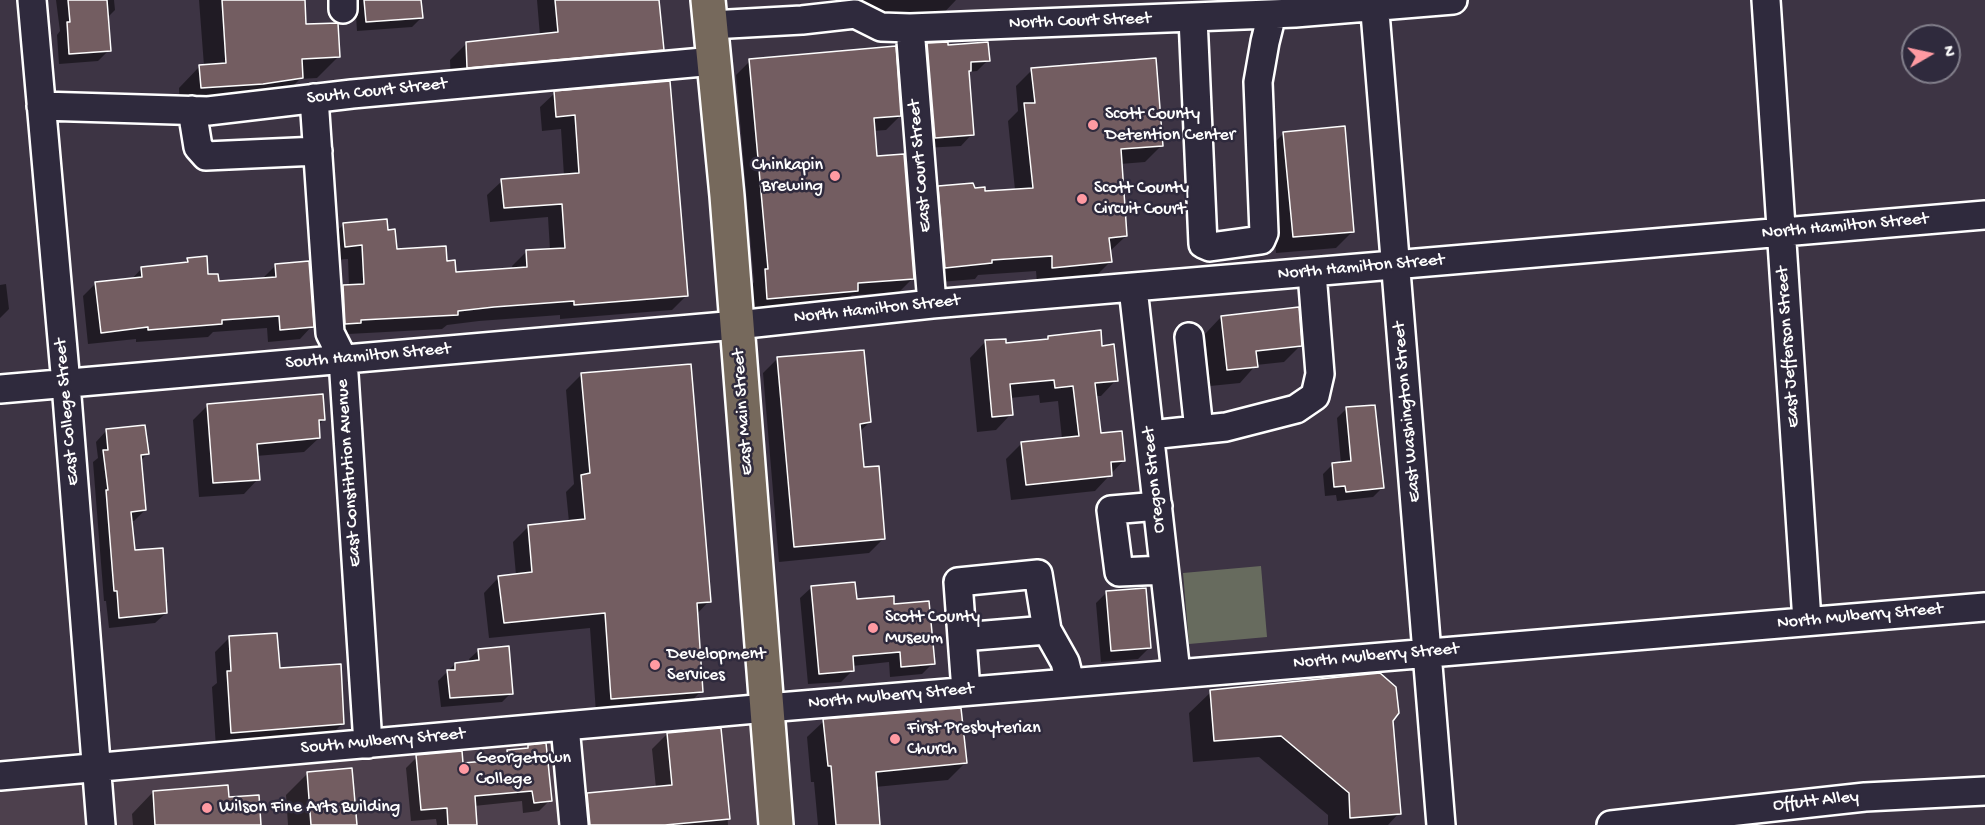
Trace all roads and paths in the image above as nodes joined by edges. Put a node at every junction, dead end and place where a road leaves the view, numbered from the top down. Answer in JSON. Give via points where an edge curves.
{"nodes":[{"id":1,"x":32,"y":0,"type":"edge"},
{"id":2,"x":1454,"y":0,"type":"edge"},
{"id":3,"x":1766,"y":0,"type":"edge"},
{"id":4,"x":1374,"y":3,"type":"edge"},
{"id":5,"x":1309,"y":6,"type":"edge"},
{"id":6,"x":854,"y":7,"type":"edge"},
{"id":7,"x":1011,"y":12,"type":"edge"},
{"id":8,"x":710,"y":13,"type":"edge"},
{"id":9,"x":1272,"y":14,"type":"junction"},
{"id":10,"x":1193,"y":18,"type":"junction"},
{"id":11,"x":910,"y":28,"type":"junction"},
{"id":12,"x":714,"y":61,"type":"junction"},
{"id":13,"x":314,"y":98,"type":"junction"},
{"id":14,"x":41,"y":106,"type":"junction"},
{"id":15,"x":192,"y":110,"type":"junction"},
{"id":16,"x":318,"y":151,"type":"junction"},
{"id":17,"x":1985,"y":215,"type":"edge"},
{"id":18,"x":1782,"y":232,"type":"junction"},
{"id":19,"x":1396,"y":265,"type":"junction"},
{"id":20,"x":1312,"y":273,"type":"junction"},
{"id":21,"x":1133,"y":288,"type":"junction"},
{"id":22,"x":932,"y":304,"type":"junction"},
{"id":23,"x":737,"y":325,"type":"junction"},
{"id":24,"x":1189,"y":337,"type":"dead end"},
{"id":25,"x":343,"y":359,"type":"junction"},
{"id":26,"x":66,"y":384,"type":"junction"},
{"id":27,"x":0,"y":389,"type":"edge"},
{"id":28,"x":1199,"y":430,"type":"junction"},
{"id":29,"x":1150,"y":435,"type":"junction"},
{"id":30,"x":1158,"y":506,"type":"junction"},
{"id":31,"x":1164,"y":570,"type":"junction"},
{"id":32,"x":1985,"y":607,"type":"edge"},
{"id":33,"x":1807,"y":621,"type":"junction"},
{"id":34,"x":1047,"y":630,"type":"junction"},
{"id":35,"x":962,"y":637,"type":"junction"},
{"id":36,"x":1427,"y":652,"type":"junction"},
{"id":37,"x":1176,"y":673,"type":"junction"},
{"id":38,"x":1070,"y":682,"type":"junction"},
{"id":39,"x":966,"y":691,"type":"junction"},
{"id":40,"x":767,"y":708,"type":"junction"},
{"id":41,"x":566,"y":726,"type":"junction"},
{"id":42,"x":368,"y":744,"type":"junction"},
{"id":43,"x":97,"y":766,"type":"junction"},
{"id":44,"x":0,"y":776,"type":"edge"},
{"id":45,"x":1985,"y":790,"type":"edge"},
{"id":46,"x":101,"y":825,"type":"edge"},
{"id":47,"x":574,"y":825,"type":"edge"},
{"id":48,"x":776,"y":825,"type":"edge"},
{"id":49,"x":1441,"y":825,"type":"edge"},
{"id":50,"x":1611,"y":825,"type":"edge"}],
"edges":[{"from":1,"to":14,"type":"street","name":"East College Street"},
{"from":2,"to":4,"type":"street","name":"North Court Street"},
{"from":3,"to":18,"type":"street","name":"East Jefferson Street"},
{"from":4,"to":5,"type":"street","name":"North Court Street"},
{"from":4,"to":19,"type":"street","name":"East Washington Street"},
{"from":5,"to":9,"type":"street","name":"North Court Street"},
{"from":6,"to":8,"type":"street","name":"North Court Street","via":[[820,19]]},
{"from":6,"to":11,"type":"street","name":"North Court Street","via":[[880,27]]},
{"from":7,"to":10,"type":"street","name":"North Court Street"},
{"from":7,"to":11,"type":"street","name":"North Court Street"},
{"from":8,"to":12,"type":"main road","name":"East Main Street"},
{"from":9,"to":10,"type":"street","name":"North Court Street"},
{"from":9,"to":10,"type":"street","via":[[1258,82],[1264,233],[1261,240],[1210,247],[1203,244]]},
{"from":11,"to":22,"type":"street","name":"East Court Street"},
{"from":12,"to":13,"type":"street","name":"South Court Street"},
{"from":12,"to":23,"type":"main road","name":"East Main Street"},
{"from":13,"to":15,"type":"street","name":"South Court Street"},
{"from":13,"to":16,"type":"street","name":"East Constitution Avenue"},
{"from":14,"to":15,"type":"street","name":"South Court Street"},
{"from":14,"to":26,"type":"street","name":"East College Street"},
{"from":15,"to":16,"type":"street","via":[[198,147],[206,156]]},
{"from":16,"to":25,"type":"street","name":"East Constitution Avenue","via":[[330,333]]},
{"from":17,"to":18,"type":"street","name":"North Hamilton Street"},
{"from":18,"to":19,"type":"street","name":"North Hamilton Street"},
{"from":18,"to":33,"type":"street","name":"East Jefferson Street"},
{"from":19,"to":20,"type":"street","name":"North Hamilton Street"},
{"from":19,"to":36,"type":"street","name":"East Washington Street"},
{"from":20,"to":21,"type":"street","name":"North Hamilton Street"},
{"from":20,"to":28,"type":"street","via":[[1320,374],[1315,396],[1296,409]]},
{"from":21,"to":22,"type":"street","name":"North Hamilton Street"},
{"from":21,"to":29,"type":"street","name":"Oregon Street"},
{"from":22,"to":23,"type":"street","name":"North Hamilton Street"},
{"from":23,"to":25,"type":"street","name":"South Hamilton Street"},
{"from":23,"to":40,"type":"main road","name":"East Main Street"},
{"from":24,"to":28,"type":"street"},
{"from":25,"to":26,"type":"street","name":"South Hamilton Street"},
{"from":25,"to":42,"type":"street","name":"East Constitution Avenue"},
{"from":26,"to":27,"type":"street","name":"South Hamilton Street"},
{"from":26,"to":43,"type":"street","name":"East College Street"},
{"from":28,"to":29,"type":"street"},
{"from":29,"to":30,"type":"street","name":"Oregon Street"},
{"from":30,"to":31,"type":"street","name":"Oregon Street"},
{"from":30,"to":31,"type":"street","via":[[1112,510],[1119,572]]},
{"from":31,"to":37,"type":"street","name":"Oregon Street"},
{"from":32,"to":33,"type":"street","name":"North Mulberry Street"},
{"from":33,"to":36,"type":"street","name":"North Mulberry Street"},
{"from":34,"to":35,"type":"street"},
{"from":34,"to":35,"type":"street","via":[[1038,574],[958,582]]},
{"from":34,"to":38,"type":"street","via":[[1065,662]]},
{"from":35,"to":39,"type":"street"},
{"from":36,"to":37,"type":"street","name":"North Mulberry Street"},
{"from":36,"to":49,"type":"street","name":"East Washington Street"},
{"from":37,"to":38,"type":"street","name":"North Mulberry Street"},
{"from":38,"to":39,"type":"street","name":"North Mulberry Street"},
{"from":39,"to":40,"type":"street","name":"North Mulberry Street"},
{"from":40,"to":41,"type":"street","name":"South Mulberry Street"},
{"from":40,"to":48,"type":"main road","name":"East Main Street"},
{"from":41,"to":42,"type":"street","name":"South Mulberry Street"},
{"from":41,"to":47,"type":"street"},
{"from":42,"to":43,"type":"street","name":"South Mulberry Street"},
{"from":43,"to":44,"type":"street","name":"South Mulberry Street"},
{"from":43,"to":46,"type":"street","name":"East College Street"},
{"from":45,"to":50,"type":"street","name":"Offutt Alley","via":[[1865,797]]}]}
